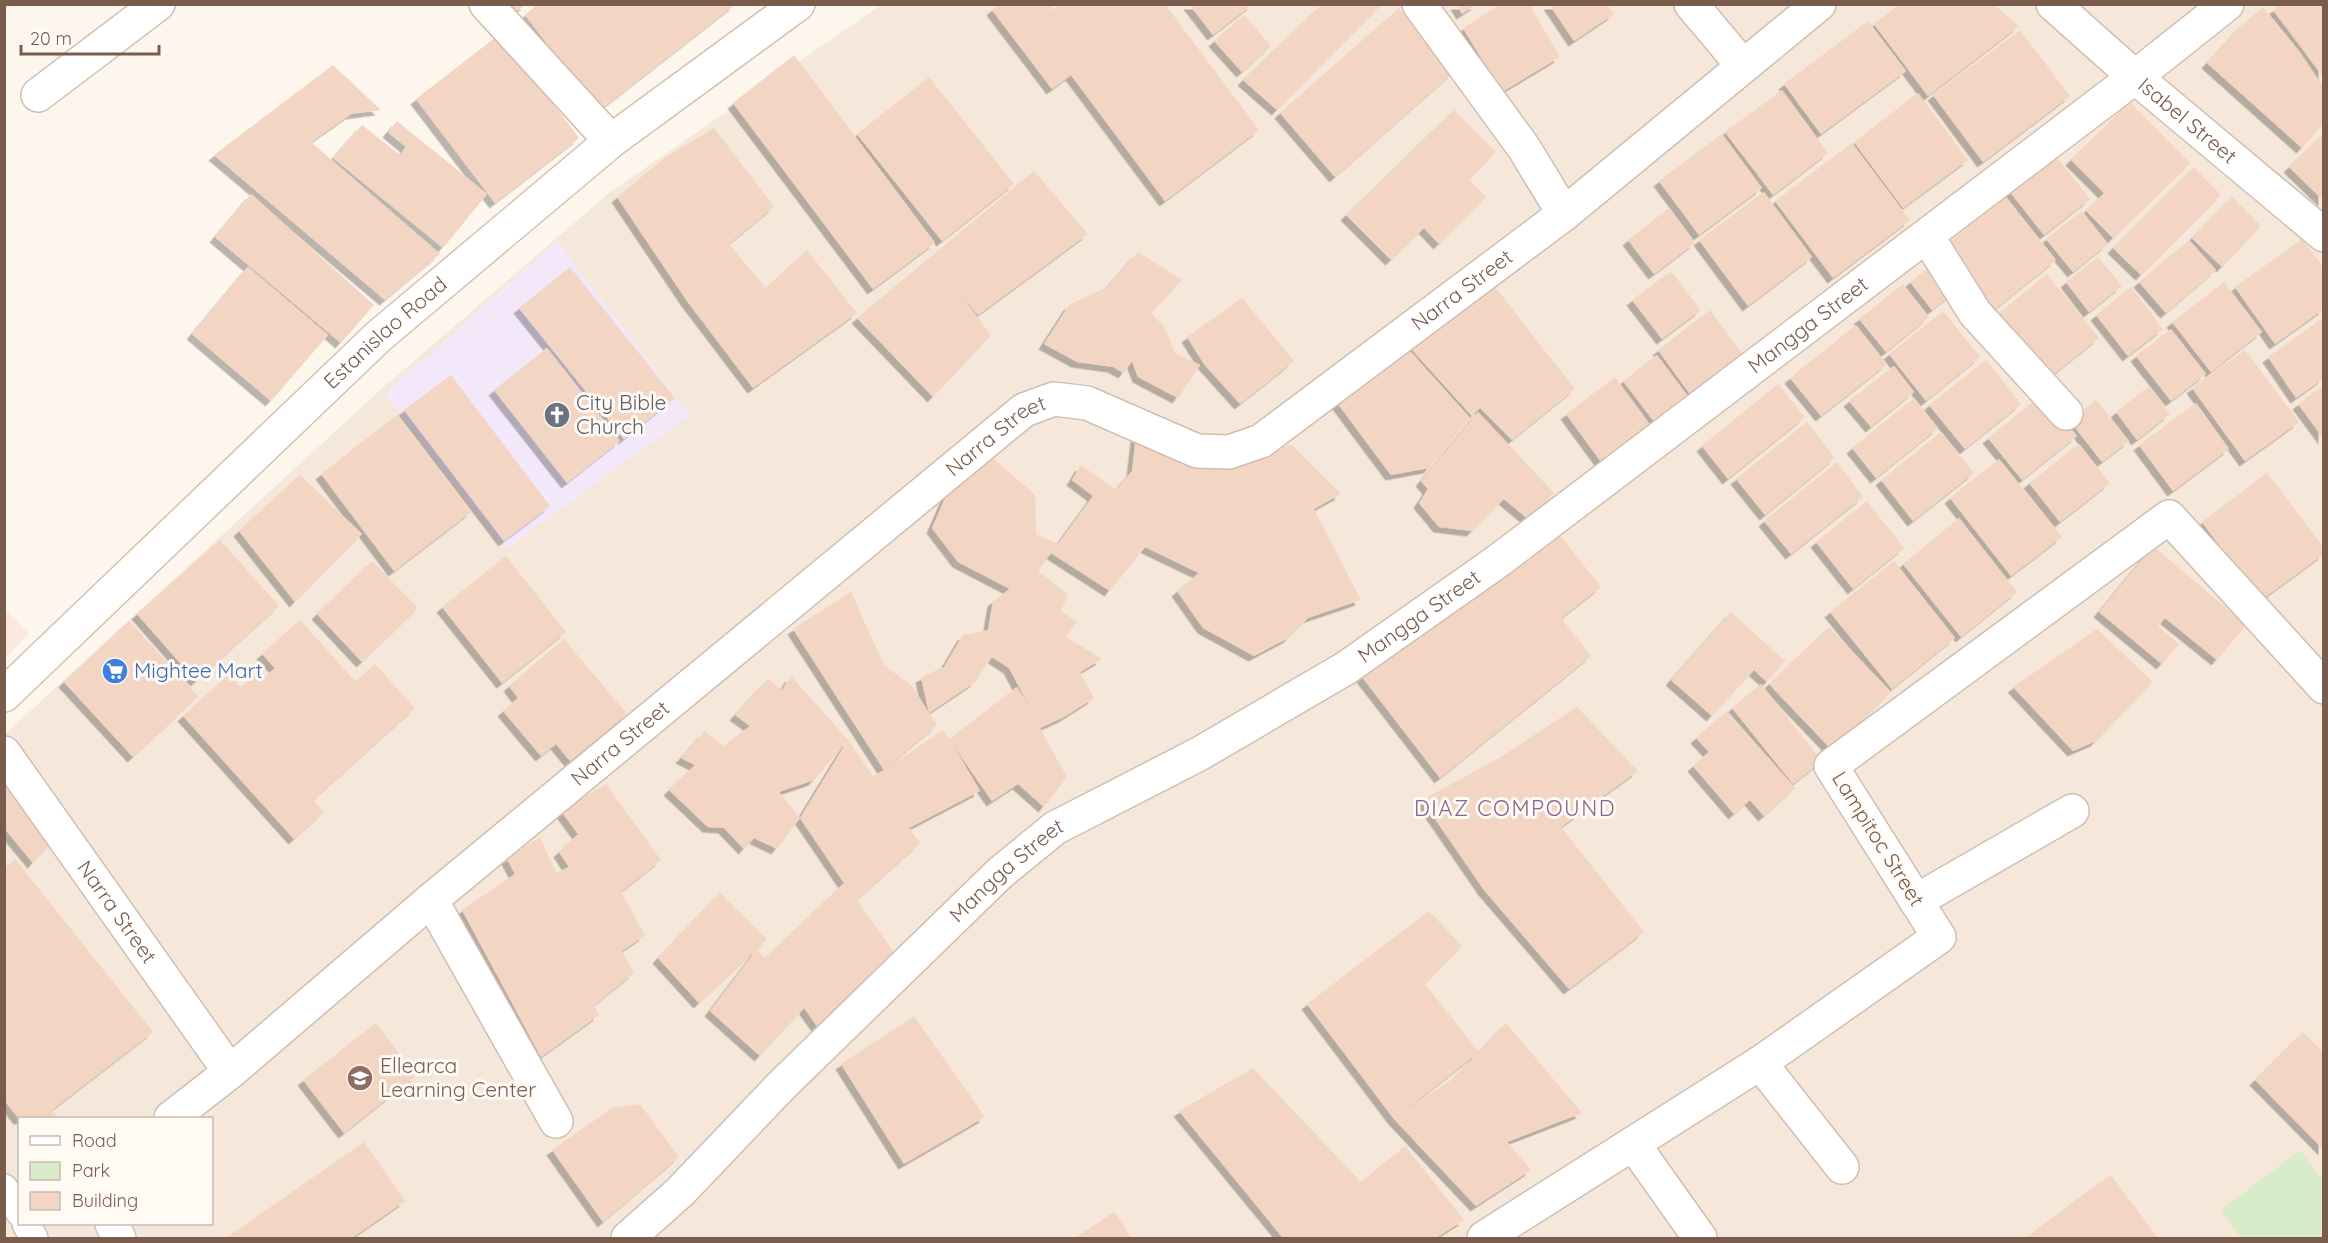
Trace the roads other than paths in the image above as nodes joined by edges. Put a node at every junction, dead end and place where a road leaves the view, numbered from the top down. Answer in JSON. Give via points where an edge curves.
{"nodes":[{"id":1,"x":158,"y":4,"type":"edge"},
{"id":2,"x":486,"y":4,"type":"edge"},
{"id":3,"x":798,"y":4,"type":"edge"},
{"id":4,"x":1419,"y":4,"type":"edge"},
{"id":5,"x":1691,"y":4,"type":"edge"},
{"id":6,"x":1819,"y":4,"type":"edge"},
{"id":7,"x":2053,"y":4,"type":"edge"},
{"id":8,"x":2227,"y":4,"type":"edge"},
{"id":9,"x":1743,"y":66,"type":"junction"},
{"id":10,"x":2135,"y":77,"type":"junction"},
{"id":11,"x":38,"y":95,"type":"dead end"},
{"id":12,"x":611,"y":141,"type":"junction"},
{"id":13,"x":1564,"y":214,"type":"junction"},
{"id":14,"x":2324,"y":235,"type":"edge"},
{"id":15,"x":1927,"y":236,"type":"junction"},
{"id":16,"x":2066,"y":413,"type":"dead end"},
{"id":17,"x":2324,"y":687,"type":"edge"},
{"id":18,"x":4,"y":695,"type":"edge"},
{"id":19,"x":4,"y":753,"type":"edge"},
{"id":20,"x":2072,"y":811,"type":"dead end"},
{"id":21,"x":431,"y":900,"type":"junction"},
{"id":22,"x":1916,"y":901,"type":"junction"},
{"id":23,"x":1760,"y":1063,"type":"junction"},
{"id":24,"x":230,"y":1072,"type":"junction"},
{"id":25,"x":174,"y":1117,"type":"edge"},
{"id":26,"x":556,"y":1121,"type":"dead end"},
{"id":27,"x":1634,"y":1145,"type":"junction"},
{"id":28,"x":1842,"y":1167,"type":"dead end"},
{"id":29,"x":4,"y":1188,"type":"edge"},
{"id":30,"x":18,"y":1210,"type":"edge"},
{"id":31,"x":112,"y":1225,"type":"edge"},
{"id":32,"x":119,"y":1239,"type":"edge"},
{"id":33,"x":628,"y":1239,"type":"edge"},
{"id":34,"x":1484,"y":1239,"type":"edge"},
{"id":35,"x":1700,"y":1239,"type":"edge"}],
"edges":[{"from":1,"to":11,"type":"street"},
{"from":2,"to":12,"type":"street"},
{"from":3,"to":12,"type":"street","name":"Estanislao Road"},
{"from":4,"to":13,"type":"street","via":[[1524,148]]},
{"from":5,"to":9,"type":"street"},
{"from":6,"to":9,"type":"street","name":"Narra Street"},
{"from":7,"to":10,"type":"street","name":"Isabel Street"},
{"from":8,"to":10,"type":"street","name":"Mangga Street"},
{"from":9,"to":13,"type":"street","name":"Narra Street"},
{"from":10,"to":14,"type":"street","name":"Isabel Street"},
{"from":10,"to":15,"type":"street","name":"Mangga Street"},
{"from":12,"to":18,"type":"street","name":"Estanislao Road","via":[[379,336]]},
{"from":13,"to":21,"type":"street","name":"Narra Street","via":[[1261,441],[1229,452],[1197,451],[1087,403],[1054,399],[1023,410]]},
{"from":15,"to":16,"type":"street","via":[[1975,313]]},
{"from":15,"to":33,"type":"street","name":"Mangga Street","via":[[1498,561],[1346,668],[1198,754],[1055,828],[1000,873]]},
{"from":17,"to":22,"type":"street","name":"Lampitoc Street","via":[[2169,517],[1831,766]]},
{"from":19,"to":24,"type":"street","name":"Narra Street"},
{"from":20,"to":22,"type":"street"},
{"from":21,"to":24,"type":"street","name":"Narra Street"},
{"from":21,"to":26,"type":"street"},
{"from":22,"to":23,"type":"street","name":"Lampitoc Street","via":[[1939,937]]},
{"from":23,"to":27,"type":"street","name":"Lampitoc Street"},
{"from":23,"to":28,"type":"street"},
{"from":24,"to":25,"type":"street","name":"Narra Street"},
{"from":27,"to":34,"type":"street","name":"Lampitoc Street"},
{"from":27,"to":35,"type":"street"},
{"from":29,"to":30,"type":"lane"},
{"from":31,"to":32,"type":"street"}]}
